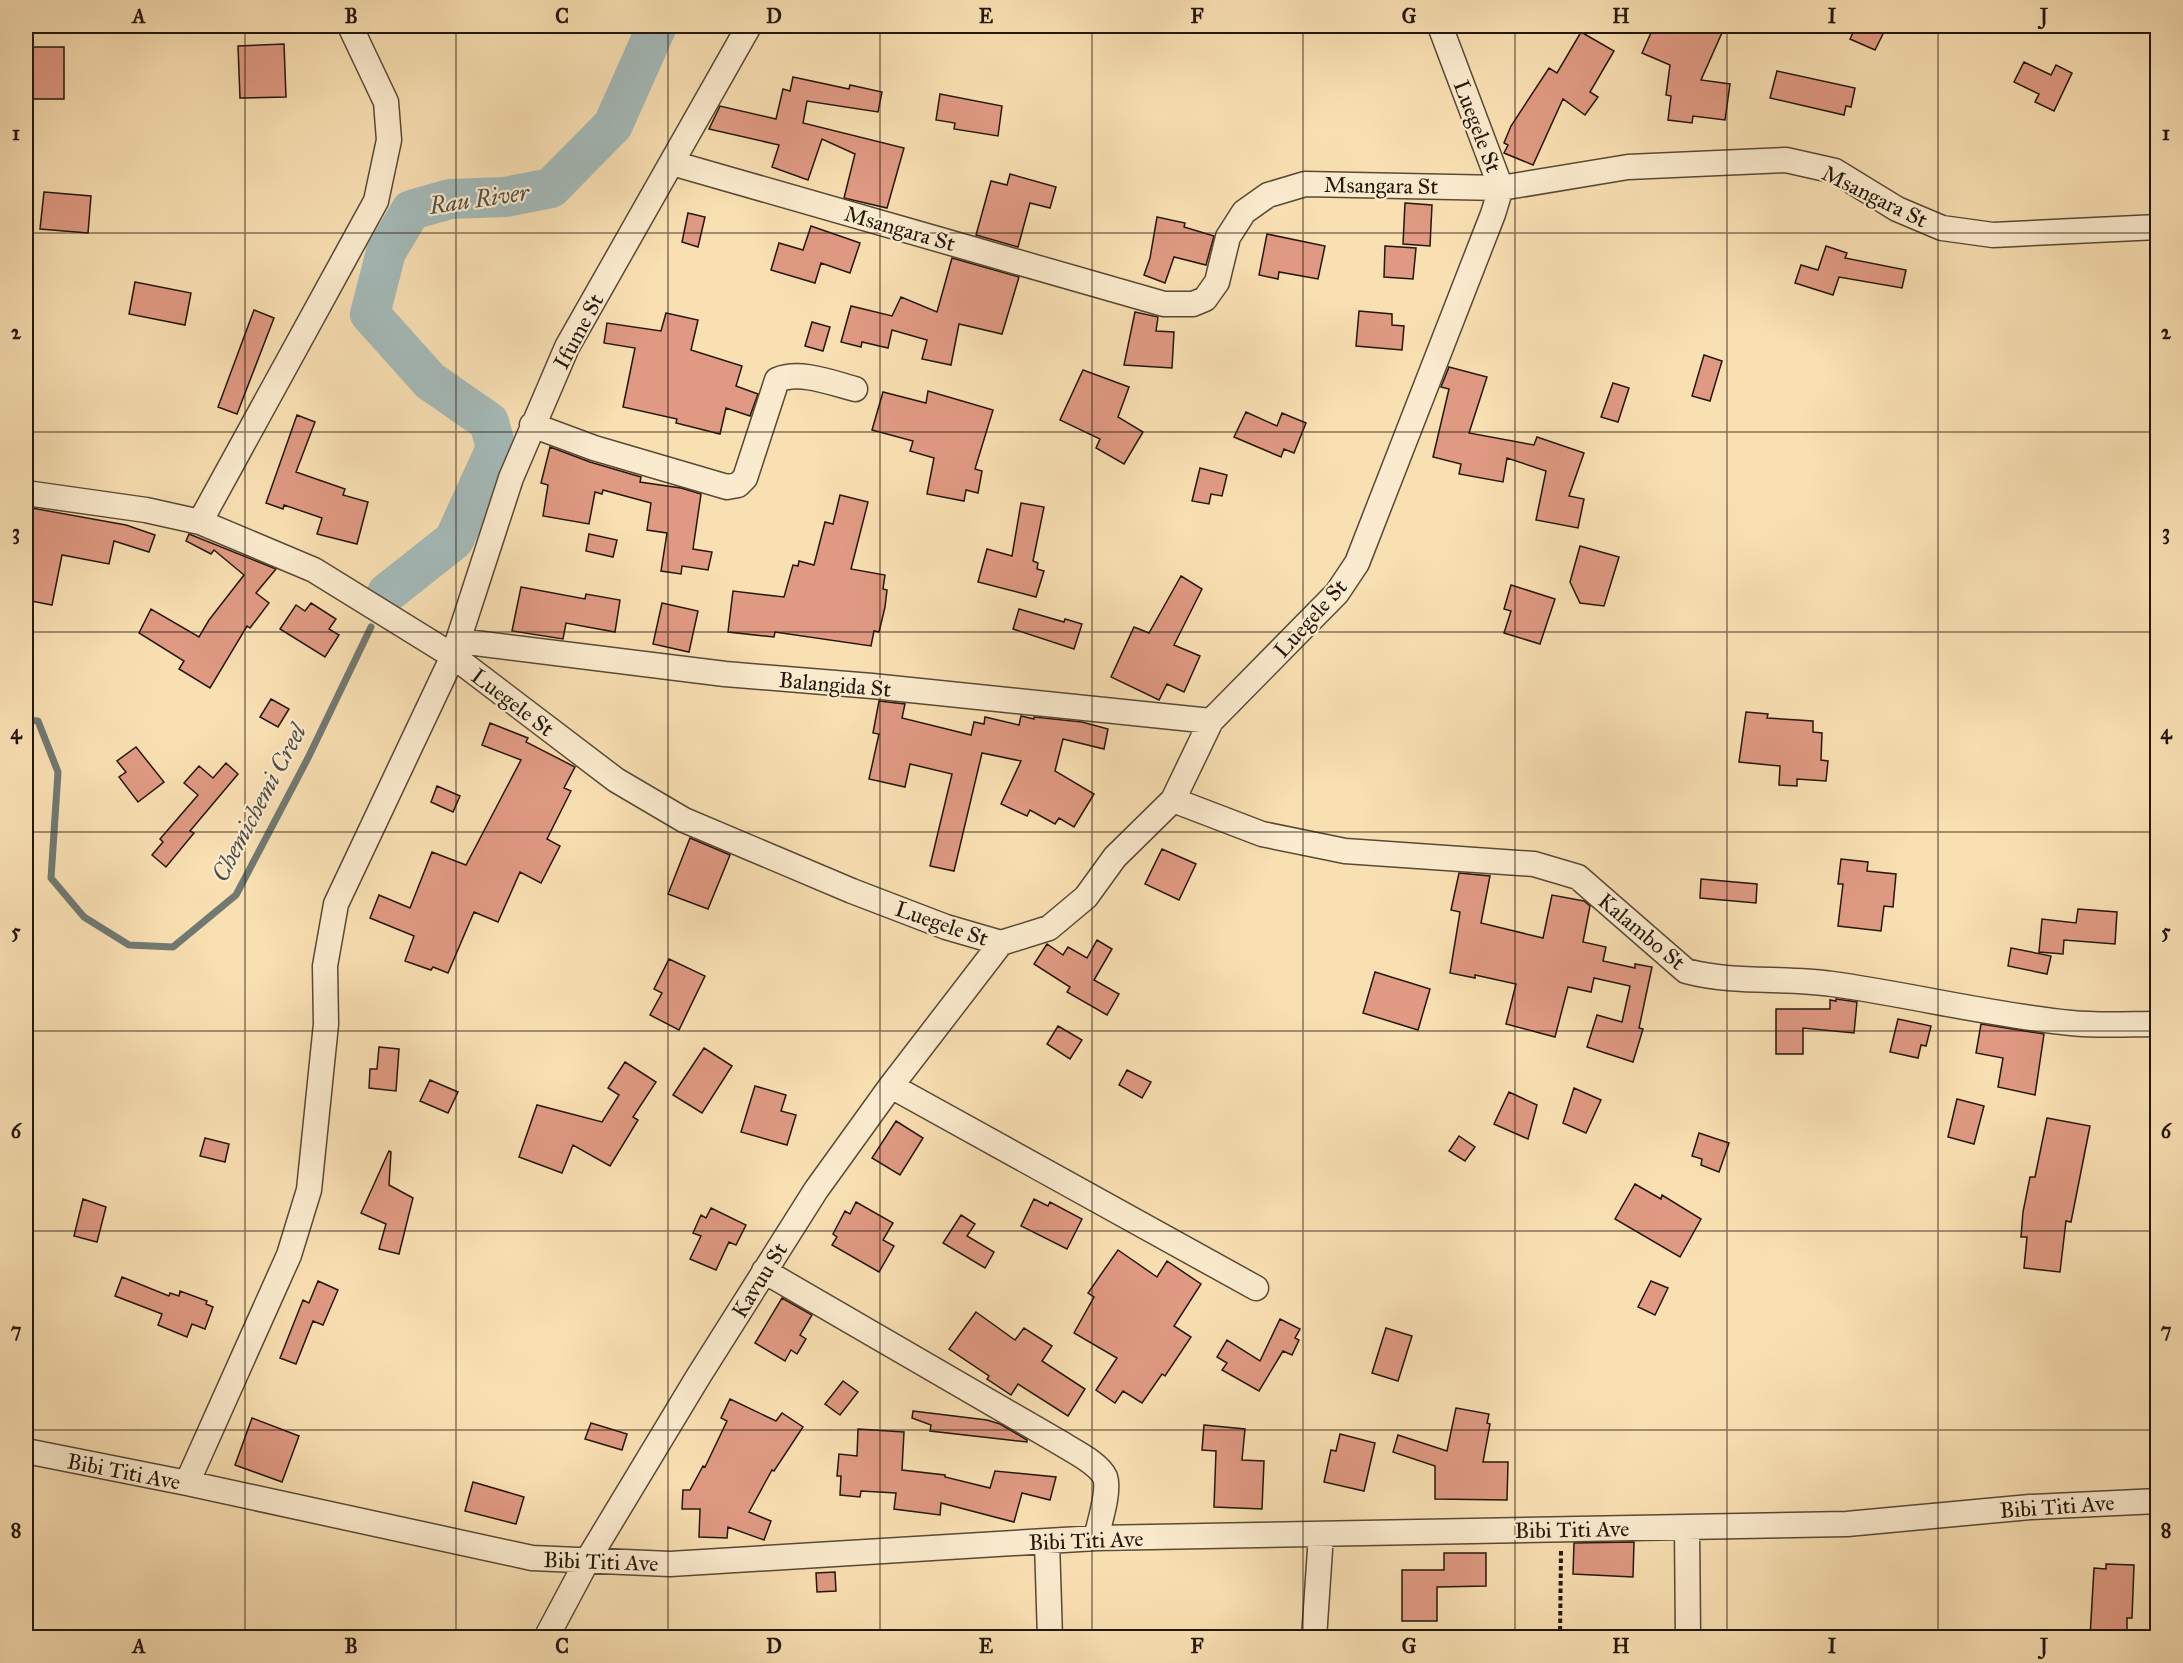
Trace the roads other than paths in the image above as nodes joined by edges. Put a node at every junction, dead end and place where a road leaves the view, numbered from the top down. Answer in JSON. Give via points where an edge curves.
{"nodes":[{"id":1,"x":350,"y":26,"type":"edge"},
{"id":2,"x":749,"y":26,"type":"edge"},
{"id":3,"x":1440,"y":26,"type":"edge"},
{"id":4,"x":672,"y":163,"type":"junction"},
{"id":5,"x":1501,"y":188,"type":"junction"},
{"id":6,"x":2157,"y":227,"type":"edge"},
{"id":7,"x":855,"y":389,"type":"dead end"},
{"id":8,"x":532,"y":425,"type":"junction"},
{"id":9,"x":26,"y":493,"type":"edge"},
{"id":10,"x":200,"y":522,"type":"junction"},
{"id":11,"x":456,"y":649,"type":"junction"},
{"id":12,"x":1212,"y":721,"type":"junction"},
{"id":13,"x":1173,"y":800,"type":"junction"},
{"id":14,"x":1001,"y":943,"type":"junction"},
{"id":15,"x":2157,"y":1024,"type":"edge"},
{"id":16,"x":891,"y":1086,"type":"junction"},
{"id":17,"x":764,"y":1271,"type":"junction"},
{"id":18,"x":1256,"y":1288,"type":"dead end"},
{"id":19,"x":26,"y":1451,"type":"edge"},
{"id":20,"x":187,"y":1483,"type":"junction"},
{"id":21,"x":2157,"y":1501,"type":"edge"},
{"id":22,"x":1687,"y":1528,"type":"junction"},
{"id":23,"x":1321,"y":1535,"type":"junction"},
{"id":24,"x":1096,"y":1538,"type":"junction"},
{"id":25,"x":1047,"y":1542,"type":"junction"},
{"id":26,"x":587,"y":1561,"type":"junction"},
{"id":27,"x":546,"y":1638,"type":"edge"},
{"id":28,"x":1050,"y":1638,"type":"edge"},
{"id":29,"x":1314,"y":1638,"type":"edge"},
{"id":30,"x":1688,"y":1638,"type":"edge"}],
"edges":[{"from":1,"to":10,"type":"street","via":[[386,102],[389,140],[376,201]]},
{"from":2,"to":4,"type":"street","name":"Ifume St"},
{"from":3,"to":5,"type":"street","name":"Luegele St"},
{"from":4,"to":5,"type":"street","name":"Msangara St","via":[[1164,304],[1193,304],[1205,298],[1217,282],[1228,237],[1244,212],[1269,195],[1305,184]]},
{"from":4,"to":8,"type":"street","name":"Ifume St","via":[[567,347]]},
{"from":5,"to":6,"type":"street","name":"Msangara St","via":[[1628,167],[1786,160],[1835,171],[1897,209],[1942,228],[1993,235]]},
{"from":5,"to":12,"type":"street","name":"Luegele St","via":[[1357,563],[1337,593]]},
{"from":7,"to":8,"type":"street","via":[[787,376],[777,380],[745,478],[738,485],[727,487],[594,448]]},
{"from":8,"to":11,"type":"street","name":"Ifume St"},
{"from":9,"to":10,"type":"street","name":"Luegele St"},
{"from":10,"to":11,"type":"street","name":"Luegele St","via":[[314,570]]},
{"from":11,"to":12,"type":"street","name":"Balangida St"},
{"from":11,"to":14,"type":"street","name":"Luegele St","via":[[616,780],[684,820],[852,891],[946,927]]},
{"from":11,"to":20,"type":"street","name":"Ifume St","via":[[336,904],[325,966],[326,1024],[309,1190],[290,1256]]},
{"from":12,"to":13,"type":"street","name":"Luegele St"},
{"from":13,"to":14,"type":"street","name":"Luegele St","via":[[1115,857],[1086,897],[1049,928]]},
{"from":13,"to":15,"type":"street","name":"Kalambo St","via":[[1262,834],[1346,851],[1534,864],[1578,877],[1686,971],[1708,977],[1830,983],[2072,1024]]},
{"from":14,"to":16,"type":"street","name":"Kavuu St"},
{"from":16,"to":17,"type":"street","name":"Kavuu St"},
{"from":16,"to":18,"type":"street"},
{"from":17,"to":24,"type":"street","via":[[1093,1464],[1105,1477],[1106,1492]]},
{"from":17,"to":26,"type":"street","name":"Kavuu St"},
{"from":19,"to":20,"type":"street","name":"Bibi Titi Ave"},
{"from":20,"to":26,"type":"street","name":"Bibi Titi Ave","via":[[532,1558]]},
{"from":21,"to":22,"type":"street","name":"Bibi Titi Ave","via":[[2030,1507],[1847,1524]]},
{"from":22,"to":23,"type":"street","name":"Bibi Titi Ave"},
{"from":22,"to":30,"type":"street"},
{"from":23,"to":24,"type":"street","name":"Bibi Titi Ave"},
{"from":23,"to":29,"type":"street"},
{"from":24,"to":25,"type":"street","name":"Bibi Titi Ave"},
{"from":25,"to":26,"type":"street","name":"Bibi Titi Ave","via":[[670,1564]]},
{"from":25,"to":28,"type":"street"},
{"from":26,"to":27,"type":"street","name":"Kavuu St"}]}
